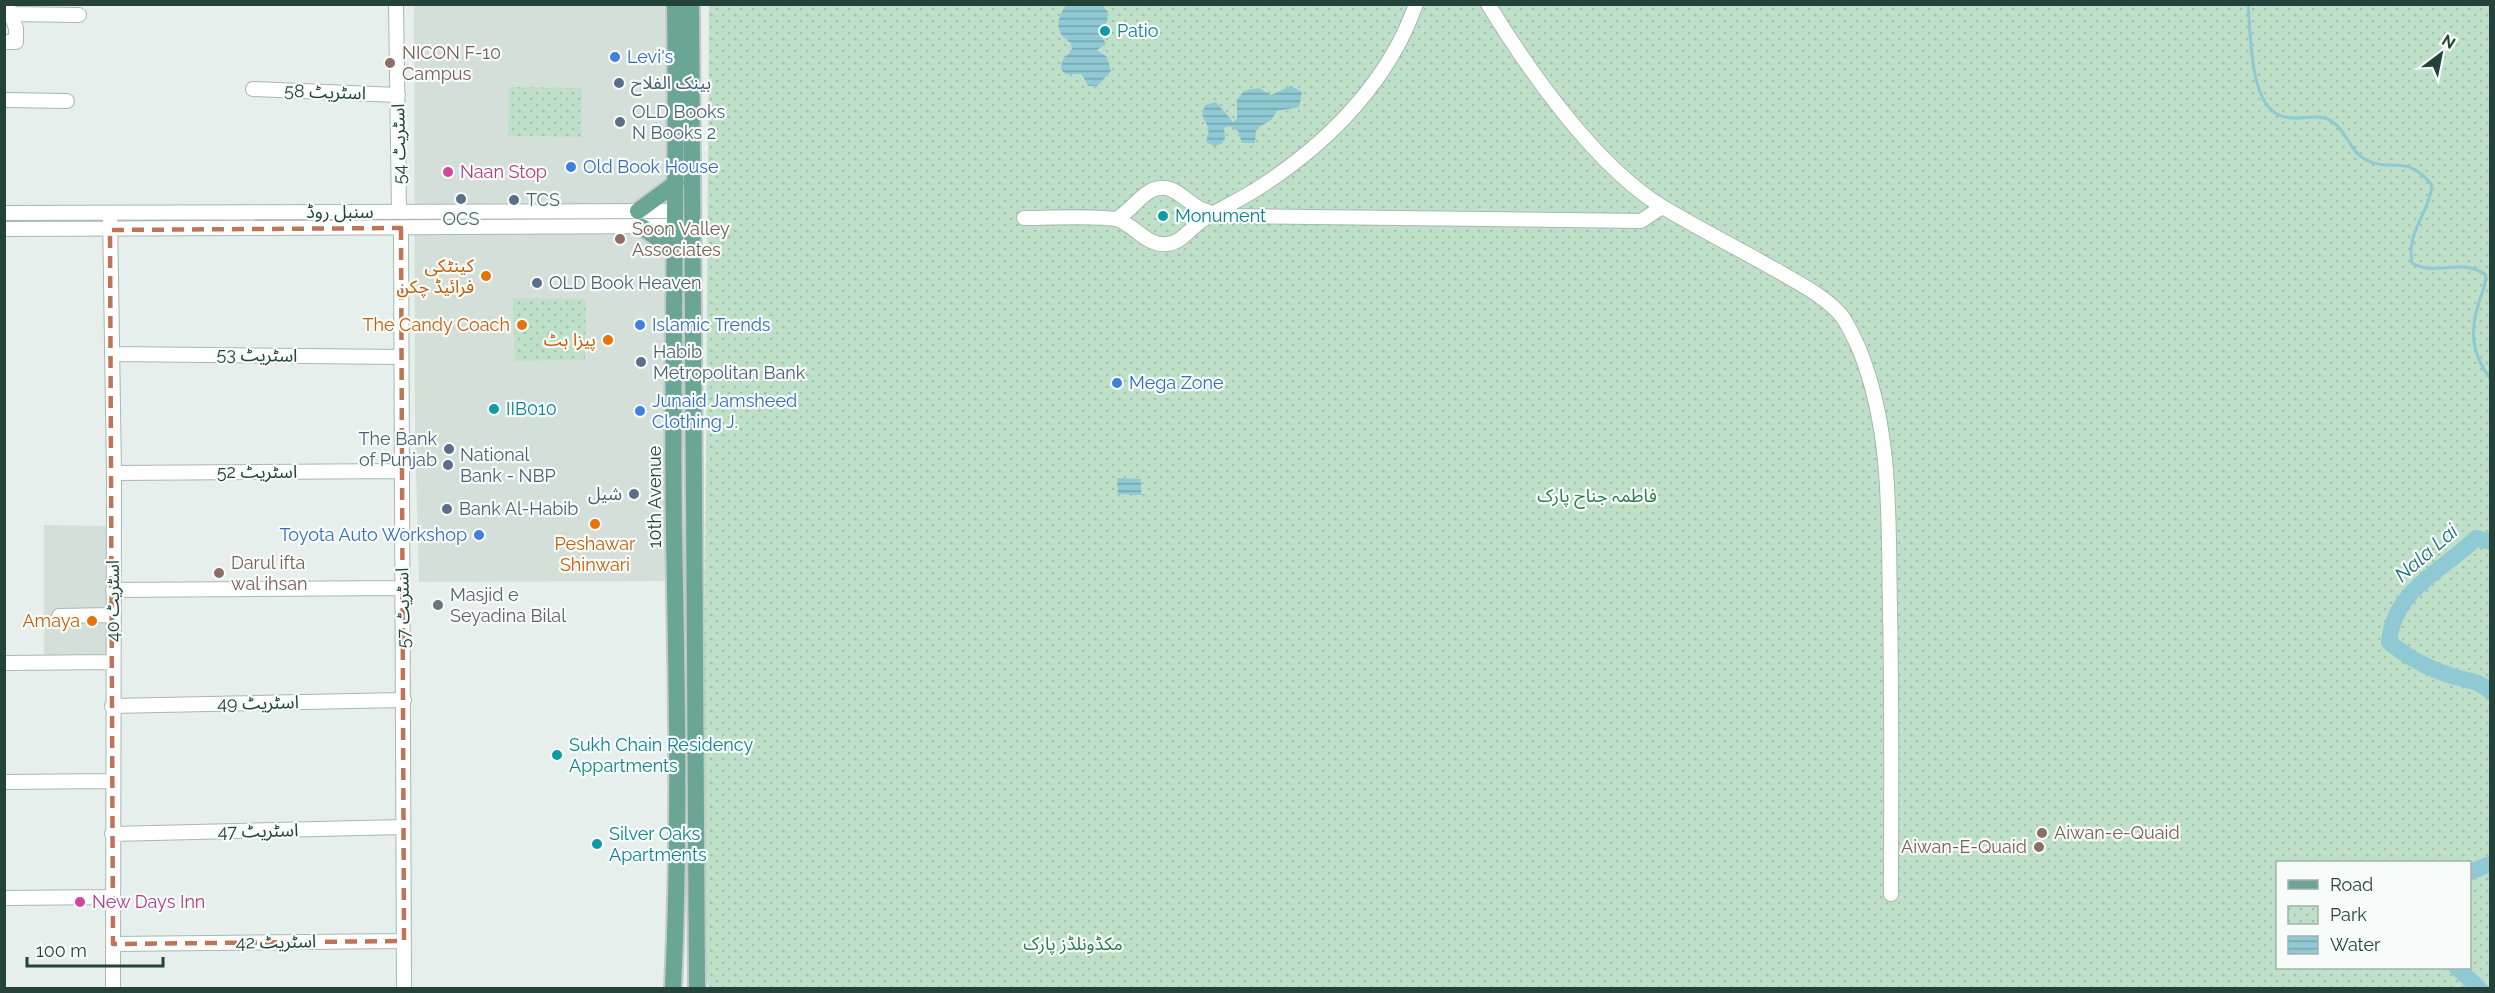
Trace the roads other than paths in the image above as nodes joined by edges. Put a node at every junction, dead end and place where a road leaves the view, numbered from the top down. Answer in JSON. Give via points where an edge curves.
{"nodes":[{"id":1,"x":396,"y":4,"type":"edge"},
{"id":2,"x":675,"y":4,"type":"edge"},
{"id":3,"x":692,"y":4,"type":"edge"},
{"id":4,"x":1416,"y":4,"type":"edge"},
{"id":5,"x":1488,"y":4,"type":"edge"},
{"id":6,"x":8,"y":9,"type":"edge"},
{"id":7,"x":79,"y":15,"type":"dead end"},
{"id":8,"x":683,"y":34,"type":"junction"},
{"id":9,"x":4,"y":42,"type":"edge"},
{"id":10,"x":253,"y":89,"type":"dead end"},
{"id":11,"x":398,"y":95,"type":"junction"},
{"id":12,"x":4,"y":100,"type":"edge"},
{"id":13,"x":67,"y":101,"type":"dead end"},
{"id":14,"x":676,"y":183,"type":"junction"},
{"id":15,"x":1662,"y":207,"type":"junction"},
{"id":16,"x":399,"y":211,"type":"junction"},
{"id":17,"x":4,"y":213,"type":"edge"},
{"id":18,"x":110,"y":213,"type":"junction"},
{"id":19,"x":1214,"y":213,"type":"junction"},
{"id":20,"x":676,"y":218,"type":"junction"},
{"id":21,"x":1024,"y":218,"type":"dead end"},
{"id":22,"x":640,"y":219,"type":"junction"},
{"id":23,"x":1116,"y":219,"type":"junction"},
{"id":24,"x":401,"y":228,"type":"junction"},
{"id":25,"x":4,"y":230,"type":"edge"},
{"id":26,"x":110,"y":230,"type":"junction"},
{"id":27,"x":676,"y":252,"type":"junction"},
{"id":28,"x":112,"y":354,"type":"junction"},
{"id":29,"x":401,"y":357,"type":"junction"},
{"id":30,"x":400,"y":471,"type":"junction"},
{"id":31,"x":114,"y":473,"type":"junction"},
{"id":32,"x":402,"y":588,"type":"junction"},
{"id":33,"x":113,"y":590,"type":"junction"},
{"id":34,"x":112,"y":615,"type":"junction"},
{"id":35,"x":59,"y":616,"type":"dead end"},
{"id":36,"x":112,"y":662,"type":"junction"},
{"id":37,"x":4,"y":663,"type":"edge"},
{"id":38,"x":677,"y":675,"type":"junction"},
{"id":39,"x":695,"y":675,"type":"junction"},
{"id":40,"x":404,"y":700,"type":"junction"},
{"id":41,"x":112,"y":706,"type":"junction"},
{"id":42,"x":112,"y":781,"type":"junction"},
{"id":43,"x":4,"y":782,"type":"edge"},
{"id":44,"x":403,"y":827,"type":"junction"},
{"id":45,"x":112,"y":834,"type":"junction"},
{"id":46,"x":1892,"y":894,"type":"dead end"},
{"id":47,"x":113,"y":897,"type":"junction"},
{"id":48,"x":4,"y":898,"type":"edge"},
{"id":49,"x":404,"y":941,"type":"junction"},
{"id":50,"x":113,"y":944,"type":"junction"},
{"id":51,"x":113,"y":988,"type":"edge"},
{"id":52,"x":404,"y":988,"type":"edge"},
{"id":53,"x":673,"y":988,"type":"edge"},
{"id":54,"x":697,"y":988,"type":"edge"}],
"edges":[{"from":1,"to":11,"type":"street","name":"اسٹریٹ 54"},
{"from":2,"to":8,"type":"main road","name":"10th Avenue"},
{"from":3,"to":8,"type":"main road","name":"10th Avenue"},
{"from":4,"to":19,"type":"street","via":[[1387,66],[1357,105],[1296,162]]},
{"from":5,"to":15,"type":"street","via":[[1515,48],[1585,137],[1627,180]]},
{"from":6,"to":7,"type":"street"},
{"from":6,"to":9,"type":"street","via":[[16,28],[16,42]]},
{"from":8,"to":14,"type":"main road","name":"10th Avenue"},
{"from":8,"to":39,"type":"main road","name":"10th Avenue"},
{"from":10,"to":11,"type":"street","name":"اسٹریٹ 58"},
{"from":11,"to":16,"type":"street","name":"اسٹریٹ 54"},
{"from":12,"to":13,"type":"street"},
{"from":14,"to":20,"type":"main road","name":"10th Avenue"},
{"from":14,"to":22,"type":"main road"},
{"from":15,"to":19,"type":"street","via":[[1641,221],[1296,218]]},
{"from":15,"to":46,"type":"street","via":[[1797,282],[1841,314],[1873,385],[1887,459]]},
{"from":16,"to":18,"type":"street","name":"سنبل روڈ"},
{"from":16,"to":22,"type":"street","name":"سنبل روڈ"},
{"from":17,"to":18,"type":"street","name":"سنبل روڈ"},
{"from":18,"to":26,"type":"street","name":"اسٹریٹ 40"},
{"from":19,"to":23,"type":"street","via":[[1199,208],[1179,192],[1162,188],[1145,194]]},
{"from":19,"to":23,"type":"street","via":[[1180,240],[1161,245]]},
{"from":20,"to":22,"type":"street","name":"سنبل روڈ"},
{"from":20,"to":27,"type":"main road","name":"10th Avenue"},
{"from":21,"to":23,"type":"street"},
{"from":22,"to":24,"type":"street","name":"سنبل روڈ"},
{"from":22,"to":27,"type":"main road"},
{"from":24,"to":26,"type":"street","name":"سنبل روڈ"},
{"from":24,"to":29,"type":"street","name":"اسٹریٹ 57"},
{"from":25,"to":26,"type":"street","name":"سنبل روڈ"},
{"from":26,"to":28,"type":"street","name":"اسٹریٹ 40"},
{"from":27,"to":38,"type":"main road","name":"10th Avenue"},
{"from":28,"to":29,"type":"street","name":"اسٹریٹ 53"},
{"from":28,"to":31,"type":"street","name":"اسٹریٹ 40"},
{"from":29,"to":30,"type":"street","name":"اسٹریٹ 57"},
{"from":30,"to":31,"type":"street","name":"اسٹریٹ 52"},
{"from":30,"to":32,"type":"street","name":"اسٹریٹ 57"},
{"from":31,"to":33,"type":"street","name":"اسٹریٹ 40"},
{"from":32,"to":33,"type":"street"},
{"from":32,"to":40,"type":"street","name":"اسٹریٹ 57"},
{"from":33,"to":34,"type":"street","name":"اسٹریٹ 40"},
{"from":34,"to":35,"type":"street"},
{"from":34,"to":36,"type":"street","name":"اسٹریٹ 40"},
{"from":36,"to":37,"type":"street"},
{"from":36,"to":41,"type":"street","name":"اسٹریٹ 40"},
{"from":38,"to":39,"type":"main road"},
{"from":38,"to":53,"type":"main road","name":"10th Avenue"},
{"from":39,"to":54,"type":"main road","name":"10th Avenue"},
{"from":40,"to":41,"type":"street","name":"اسٹریٹ 49"},
{"from":40,"to":44,"type":"street","name":"اسٹریٹ 57"},
{"from":41,"to":42,"type":"street","name":"اسٹریٹ 40"},
{"from":42,"to":43,"type":"street"},
{"from":42,"to":45,"type":"street","name":"اسٹریٹ 40"},
{"from":44,"to":45,"type":"street","name":"اسٹریٹ 47"},
{"from":44,"to":49,"type":"street","name":"اسٹریٹ 57"},
{"from":45,"to":47,"type":"street","name":"اسٹریٹ 40"},
{"from":47,"to":48,"type":"street"},
{"from":47,"to":50,"type":"street","name":"اسٹریٹ 40"},
{"from":49,"to":50,"type":"street","name":"اسٹریٹ 42"},
{"from":49,"to":52,"type":"street","name":"اسٹریٹ 57"},
{"from":50,"to":51,"type":"street","name":"اسٹریٹ 40"}]}
